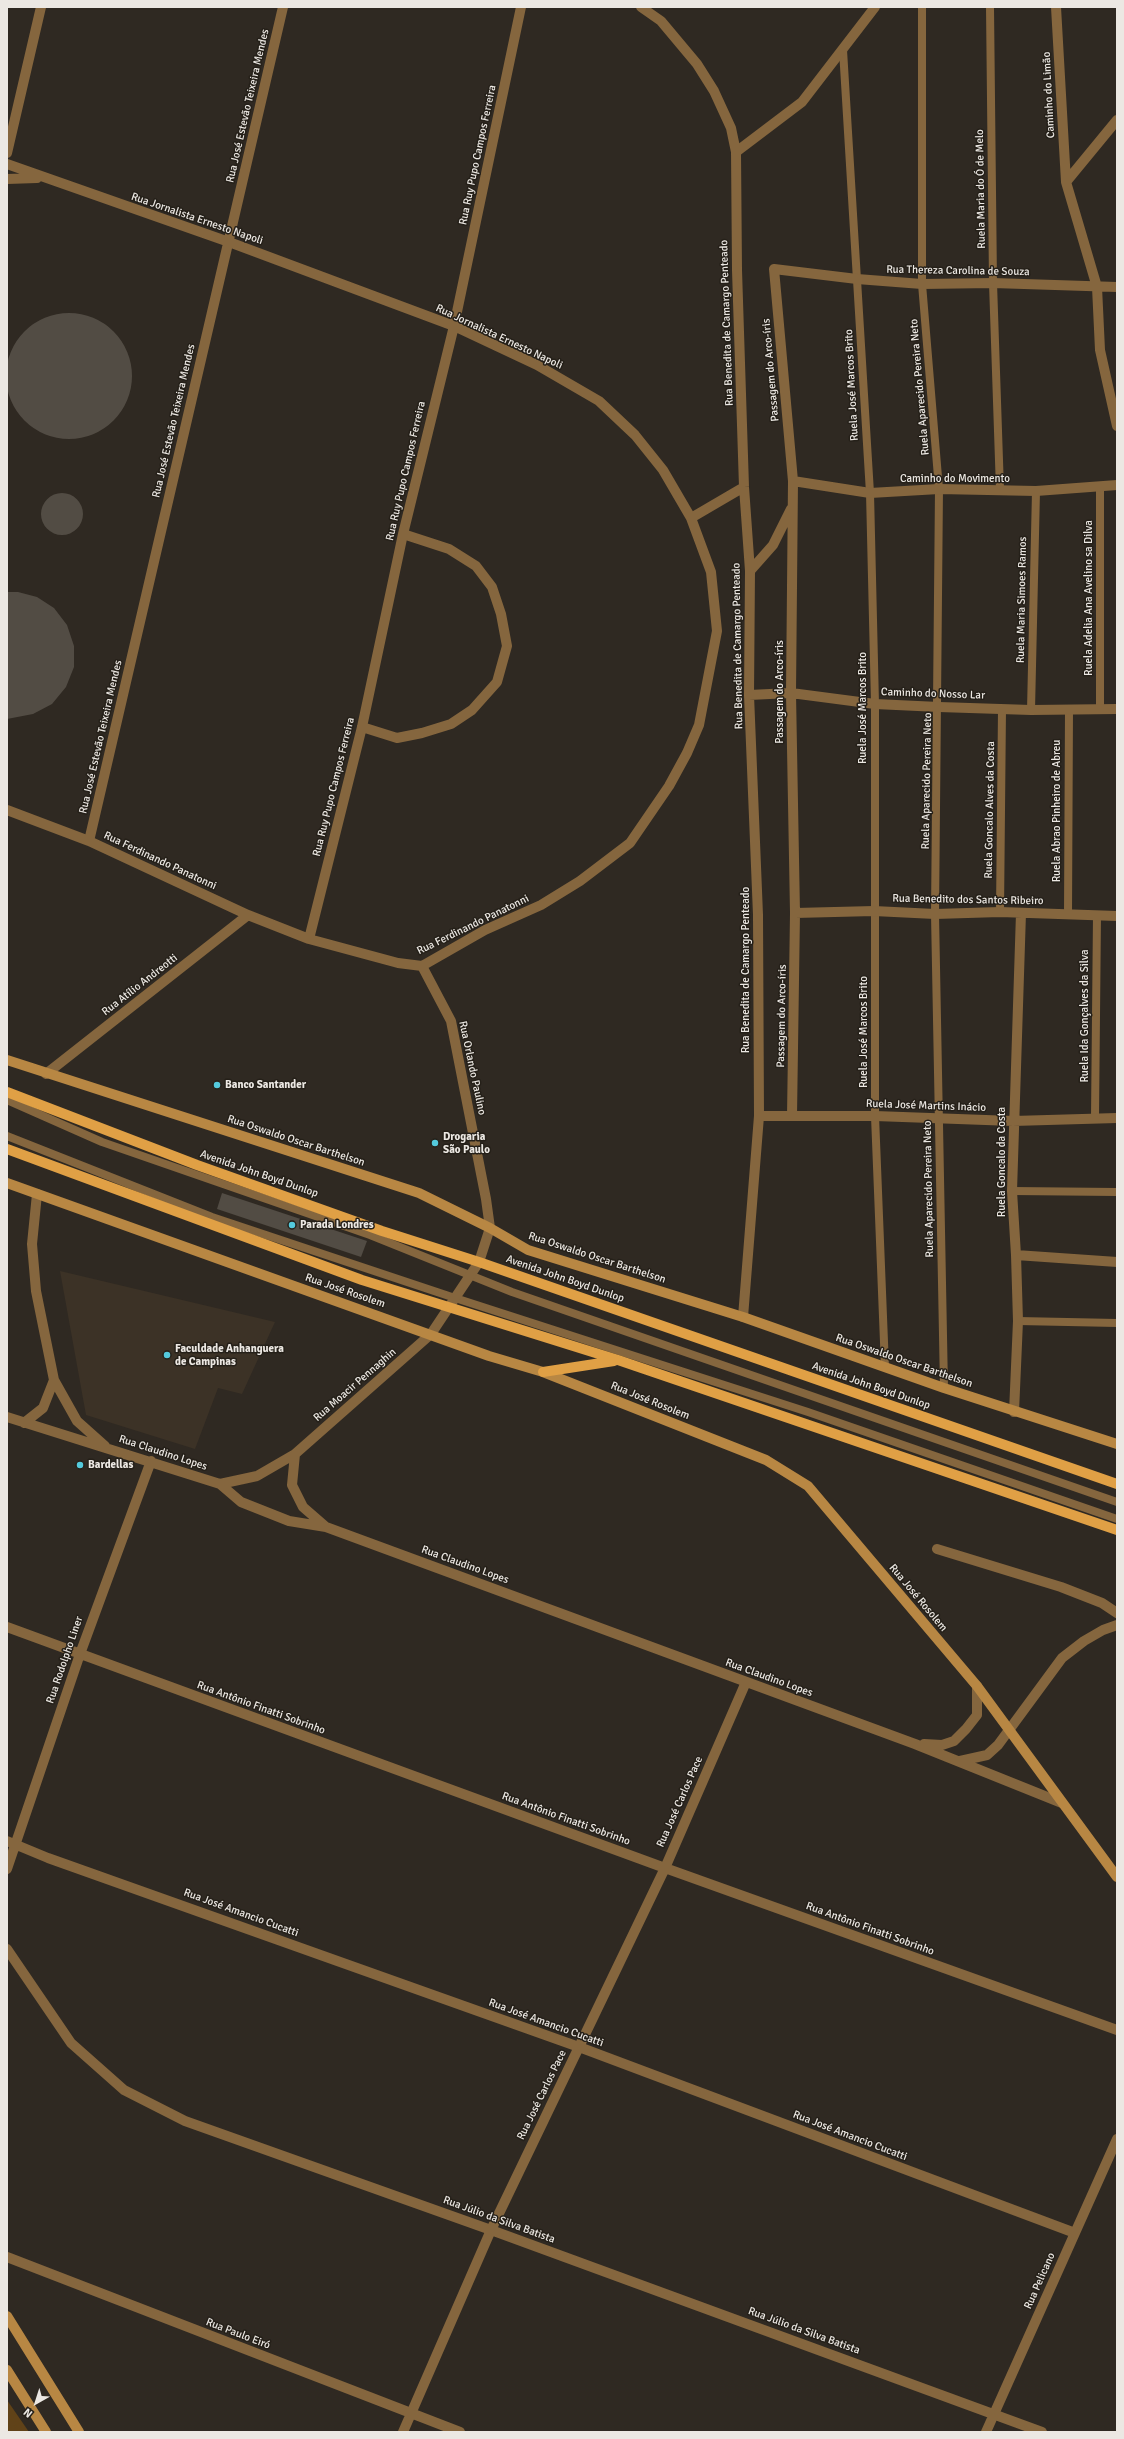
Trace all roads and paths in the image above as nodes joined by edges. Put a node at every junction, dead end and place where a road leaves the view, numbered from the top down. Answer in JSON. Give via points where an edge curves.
{"nodes":[{"id":1,"x":41,"y":7,"type":"edge"},
{"id":2,"x":283,"y":7,"type":"edge"},
{"id":3,"x":521,"y":7,"type":"edge"},
{"id":4,"x":642,"y":7,"type":"edge"},
{"id":5,"x":875,"y":7,"type":"edge"},
{"id":6,"x":922,"y":7,"type":"edge"},
{"id":7,"x":990,"y":7,"type":"edge"},
{"id":8,"x":1056,"y":7,"type":"edge"},
{"id":9,"x":843,"y":50,"type":"junction"},
{"id":10,"x":1117,"y":120,"type":"edge"},
{"id":11,"x":736,"y":152,"type":"junction"},
{"id":12,"x":7,"y":153,"type":"edge"},
{"id":13,"x":7,"y":164,"type":"edge"},
{"id":14,"x":7,"y":178,"type":"edge"},
{"id":15,"x":45,"y":178,"type":"junction"},
{"id":16,"x":1066,"y":182,"type":"junction"},
{"id":17,"x":229,"y":242,"type":"junction"},
{"id":18,"x":774,"y":269,"type":"joint"},
{"id":19,"x":857,"y":279,"type":"junction"},
{"id":20,"x":993,"y":283,"type":"junction"},
{"id":21,"x":922,"y":284,"type":"junction"},
{"id":22,"x":1097,"y":287,"type":"junction"},
{"id":23,"x":1117,"y":287,"type":"edge"},
{"id":24,"x":454,"y":326,"type":"junction"},
{"id":25,"x":1117,"y":426,"type":"edge"},
{"id":26,"x":793,"y":481,"type":"junction"},
{"id":27,"x":1117,"y":485,"type":"edge"},
{"id":28,"x":744,"y":487,"type":"junction"},
{"id":29,"x":1100,"y":487,"type":"junction"},
{"id":30,"x":939,"y":489,"type":"junction"},
{"id":31,"x":1000,"y":490,"type":"junction"},
{"id":32,"x":1036,"y":491,"type":"junction"},
{"id":33,"x":870,"y":493,"type":"junction"},
{"id":34,"x":792,"y":507,"type":"junction"},
{"id":35,"x":691,"y":518,"type":"junction"},
{"id":36,"x":403,"y":534,"type":"junction"},
{"id":37,"x":750,"y":571,"type":"junction"},
{"id":38,"x":791,"y":693,"type":"junction"},
{"id":39,"x":749,"y":695,"type":"junction"},
{"id":40,"x":875,"y":704,"type":"junction"},
{"id":41,"x":939,"y":707,"type":"junction"},
{"id":42,"x":1002,"y":709,"type":"junction"},
{"id":43,"x":1100,"y":709,"type":"junction"},
{"id":44,"x":1117,"y":709,"type":"edge"},
{"id":45,"x":1031,"y":710,"type":"junction"},
{"id":46,"x":1069,"y":710,"type":"junction"},
{"id":47,"x":699,"y":725,"type":"joint"},
{"id":48,"x":362,"y":727,"type":"junction"},
{"id":49,"x":7,"y":810,"type":"edge"},
{"id":50,"x":89,"y":841,"type":"junction"},
{"id":51,"x":874,"y":911,"type":"junction"},
{"id":52,"x":1000,"y":912,"type":"junction"},
{"id":53,"x":795,"y":913,"type":"junction"},
{"id":54,"x":1021,"y":913,"type":"junction"},
{"id":55,"x":1068,"y":913,"type":"junction"},
{"id":56,"x":935,"y":914,"type":"junction"},
{"id":57,"x":248,"y":915,"type":"junction"},
{"id":58,"x":1097,"y":915,"type":"junction"},
{"id":59,"x":1117,"y":916,"type":"edge"},
{"id":60,"x":309,"y":940,"type":"junction"},
{"id":61,"x":422,"y":966,"type":"junction"},
{"id":62,"x":7,"y":1060,"type":"edge"},
{"id":63,"x":46,"y":1074,"type":"junction"},
{"id":64,"x":7,"y":1092,"type":"edge"},
{"id":65,"x":7,"y":1100,"type":"edge"},
{"id":66,"x":758,"y":1116,"type":"junction"},
{"id":67,"x":792,"y":1116,"type":"junction"},
{"id":68,"x":875,"y":1116,"type":"junction"},
{"id":69,"x":1096,"y":1117,"type":"junction"},
{"id":70,"x":939,"y":1118,"type":"junction"},
{"id":71,"x":1117,"y":1118,"type":"edge"},
{"id":72,"x":1013,"y":1121,"type":"junction"},
{"id":73,"x":7,"y":1136,"type":"edge"},
{"id":74,"x":7,"y":1149,"type":"edge"},
{"id":75,"x":7,"y":1183,"type":"edge"},
{"id":76,"x":1012,"y":1191,"type":"junction"},
{"id":77,"x":1117,"y":1192,"type":"edge"},
{"id":78,"x":37,"y":1194,"type":"junction"},
{"id":79,"x":490,"y":1228,"type":"junction"},
{"id":80,"x":1016,"y":1255,"type":"junction"},
{"id":81,"x":479,"y":1262,"type":"junction"},
{"id":82,"x":1117,"y":1262,"type":"edge"},
{"id":83,"x":469,"y":1276,"type":"junction"},
{"id":84,"x":455,"y":1298,"type":"junction"},
{"id":85,"x":448,"y":1308,"type":"junction"},
{"id":86,"x":743,"y":1317,"type":"junction"},
{"id":87,"x":1018,"y":1321,"type":"junction"},
{"id":88,"x":1117,"y":1323,"type":"edge"},
{"id":89,"x":431,"y":1334,"type":"junction"},
{"id":90,"x":618,"y":1360,"type":"junction"},
{"id":91,"x":885,"y":1367,"type":"junction"},
{"id":92,"x":543,"y":1372,"type":"junction"},
{"id":93,"x":54,"y":1380,"type":"junction"},
{"id":94,"x":944,"y":1388,"type":"junction"},
{"id":95,"x":1014,"y":1412,"type":"junction"},
{"id":96,"x":7,"y":1417,"type":"edge"},
{"id":97,"x":24,"y":1423,"type":"junction"},
{"id":98,"x":1117,"y":1444,"type":"edge"},
{"id":99,"x":107,"y":1448,"type":"junction"},
{"id":100,"x":295,"y":1454,"type":"junction"},
{"id":101,"x":151,"y":1461,"type":"junction"},
{"id":102,"x":220,"y":1484,"type":"junction"},
{"id":103,"x":1117,"y":1484,"type":"edge"},
{"id":104,"x":1117,"y":1502,"type":"edge"},
{"id":105,"x":1117,"y":1519,"type":"edge"},
{"id":106,"x":326,"y":1527,"type":"junction"},
{"id":107,"x":1117,"y":1530,"type":"edge"},
{"id":108,"x":937,"y":1550,"type":"dead end"},
{"id":109,"x":1117,"y":1613,"type":"edge"},
{"id":110,"x":1117,"y":1625,"type":"edge"},
{"id":111,"x":7,"y":1627,"type":"edge"},
{"id":112,"x":80,"y":1654,"type":"junction"},
{"id":113,"x":746,"y":1682,"type":"junction"},
{"id":114,"x":976,"y":1686,"type":"junction"},
{"id":115,"x":1009,"y":1728,"type":"junction"},
{"id":116,"x":915,"y":1744,"type":"junction"},
{"id":117,"x":958,"y":1761,"type":"junction"},
{"id":118,"x":1062,"y":1803,"type":"junction"},
{"id":119,"x":11,"y":1842,"type":"edge"},
{"id":120,"x":665,"y":1868,"type":"junction"},
{"id":121,"x":7,"y":1869,"type":"edge"},
{"id":122,"x":1117,"y":1877,"type":"edge"},
{"id":123,"x":7,"y":1949,"type":"edge"},
{"id":124,"x":1117,"y":2030,"type":"edge"},
{"id":125,"x":579,"y":2047,"type":"junction"},
{"id":126,"x":1117,"y":2139,"type":"edge"},
{"id":127,"x":491,"y":2230,"type":"junction"},
{"id":128,"x":1074,"y":2233,"type":"junction"},
{"id":129,"x":7,"y":2256,"type":"edge"},
{"id":130,"x":7,"y":2316,"type":"edge"},
{"id":131,"x":7,"y":2370,"type":"edge"},
{"id":132,"x":412,"y":2414,"type":"junction"},
{"id":133,"x":995,"y":2414,"type":"junction"},
{"id":134,"x":46,"y":2432,"type":"edge"},
{"id":135,"x":79,"y":2432,"type":"edge"},
{"id":136,"x":403,"y":2432,"type":"edge"},
{"id":137,"x":460,"y":2432,"type":"edge"},
{"id":138,"x":986,"y":2432,"type":"edge"},
{"id":139,"x":1042,"y":2432,"type":"edge"}],
"edges":[{"from":1,"to":12,"type":"street"},
{"from":2,"to":17,"type":"street","name":"Rua José Estevão Teixeira Mendes"},
{"from":3,"to":24,"type":"street","name":"Rua Ruy Pupo Campos Ferreira"},
{"from":4,"to":11,"type":"street","name":"Rua Benedita de Camargo Penteado","via":[[661,21],[698,64],[714,91],[730,128]]},
{"from":5,"to":9,"type":"street"},
{"from":6,"to":21,"type":"lane","name":"Ruela Aparecido Pereira Neto"},
{"from":7,"to":20,"type":"lane","name":"Ruela Maria do Ó de Melo"},
{"from":8,"to":16,"type":"street","name":"Caminho do Limão"},
{"from":9,"to":11,"type":"street","via":[[802,102]]},
{"from":9,"to":19,"type":"lane","name":"Ruela José Marcos Brito"},
{"from":10,"to":16,"type":"street"},
{"from":11,"to":28,"type":"street","name":"Rua Benedita de Camargo Penteado"},
{"from":13,"to":15,"type":"street","name":"Rua Jornalista Ernesto Napoli"},
{"from":14,"to":15,"type":"street","name":"Rua Jornalista Ernesto Napoli"},
{"from":15,"to":17,"type":"street","name":"Rua Jornalista Ernesto Napoli"},
{"from":16,"to":22,"type":"street","name":"Caminho do Limão"},
{"from":17,"to":24,"type":"street","name":"Rua Jornalista Ernesto Napoli"},
{"from":17,"to":50,"type":"street","name":"Rua José Estevão Teixeira Mendes"},
{"from":18,"to":19,"type":"street","name":"Rua Thereza Carolina de Souza"},
{"from":18,"to":26,"type":"street","name":"Passagem do Arco-íris"},
{"from":19,"to":21,"type":"street","name":"Rua Thereza Carolina de Souza"},
{"from":19,"to":33,"type":"lane","name":"Ruela José Marcos Brito"},
{"from":20,"to":21,"type":"street","name":"Rua Thereza Carolina de Souza"},
{"from":20,"to":22,"type":"street","name":"Rua Thereza Carolina de Souza"},
{"from":20,"to":31,"type":"lane","name":"Ruela Maria do Ó de Melo"},
{"from":21,"to":30,"type":"lane","name":"Ruela Aparecido Pereira Neto"},
{"from":22,"to":23,"type":"street","name":"Rua Thereza Carolina de Souza"},
{"from":22,"to":25,"type":"street","name":"Caminho do Limão","via":[[1100,350]]},
{"from":24,"to":35,"type":"street","name":"Rua Jornalista Ernesto Napoli","via":[[537,366],[599,401],[635,435],[663,470]]},
{"from":24,"to":36,"type":"street","name":"Rua Ruy Pupo Campos Ferreira"},
{"from":26,"to":33,"type":"street","name":"Caminho do Movimento"},
{"from":26,"to":34,"type":"street","name":"Passagem do Arco-íris"},
{"from":27,"to":29,"type":"street","name":"Caminho do Movimento"},
{"from":28,"to":35,"type":"street"},
{"from":28,"to":37,"type":"street","name":"Rua Benedita de Camargo Penteado"},
{"from":29,"to":32,"type":"street","name":"Caminho do Movimento"},
{"from":29,"to":43,"type":"lane","name":"Ruela Adelia Ana Avelino sa Dilva"},
{"from":30,"to":31,"type":"street","name":"Caminho do Movimento"},
{"from":30,"to":33,"type":"street","name":"Caminho do Movimento"},
{"from":30,"to":41,"type":"lane","name":"Ruela Aparecido Pereira Neto"},
{"from":31,"to":32,"type":"street","name":"Caminho do Movimento"},
{"from":32,"to":45,"type":"lane","name":"Ruela Maria Simoes Ramos"},
{"from":33,"to":40,"type":"lane","name":"Ruela José Marcos Brito"},
{"from":34,"to":37,"type":"street","via":[[773,545]]},
{"from":34,"to":38,"type":"street","name":"Passagem do Arco-íris"},
{"from":35,"to":47,"type":"street","name":"Rua Jornalista Ernesto Napoli","via":[[711,572],[717,631]]},
{"from":36,"to":48,"type":"street","name":"Rua Ruy Pupo Campos Ferreira"},
{"from":36,"to":48,"type":"street","via":[[448,549],[476,566],[492,587],[501,614],[507,646],[497,682],[472,710],[451,724],[422,734],[397,738]]},
{"from":37,"to":39,"type":"street","name":"Rua Benedita de Camargo Penteado"},
{"from":38,"to":39,"type":"street","name":"Caminho do Nosso Lar"},
{"from":38,"to":40,"type":"street","name":"Caminho do Nosso Lar"},
{"from":38,"to":53,"type":"street","name":"Passagem do Arco-íris"},
{"from":39,"to":66,"type":"street","name":"Rua Benedita de Camargo Penteado","via":[[758,916]]},
{"from":40,"to":41,"type":"street","name":"Caminho do Nosso Lar"},
{"from":40,"to":51,"type":"lane","name":"Ruela José Marcos Brito"},
{"from":41,"to":42,"type":"street","name":"Caminho do Nosso Lar"},
{"from":41,"to":56,"type":"lane","name":"Ruela Aparecido Pereira Neto"},
{"from":42,"to":45,"type":"street","name":"Caminho do Nosso Lar"},
{"from":42,"to":52,"type":"lane","name":"Ruela Goncalo Alves da Costa"},
{"from":43,"to":44,"type":"street","name":"Caminho do Nosso Lar"},
{"from":43,"to":46,"type":"street","name":"Caminho do Nosso Lar"},
{"from":45,"to":46,"type":"street","name":"Caminho do Nosso Lar"},
{"from":46,"to":55,"type":"lane","name":"Ruela Abrao Pinheiro de Abreu"},
{"from":47,"to":61,"type":"street","name":"Rua Ferdinando Panatonni","via":[[669,786],[630,843],[580,881],[541,905],[485,930]]},
{"from":48,"to":60,"type":"street","name":"Rua Ruy Pupo Campos Ferreira"},
{"from":49,"to":50,"type":"street","name":"Rua Ferdinando Panatonni"},
{"from":50,"to":57,"type":"street","name":"Rua Ferdinando Panatonni"},
{"from":51,"to":53,"type":"street","name":"Rua Benedito dos Santos Ribeiro"},
{"from":51,"to":56,"type":"street","name":"Rua Benedito dos Santos Ribeiro"},
{"from":51,"to":68,"type":"lane","name":"Ruela José Marcos Brito"},
{"from":52,"to":54,"type":"street","name":"Rua Benedito dos Santos Ribeiro"},
{"from":52,"to":56,"type":"street","name":"Rua Benedito dos Santos Ribeiro"},
{"from":53,"to":67,"type":"street","name":"Passagem do Arco-íris"},
{"from":54,"to":55,"type":"street","name":"Rua Benedito dos Santos Ribeiro"},
{"from":54,"to":72,"type":"street","name":"Ruela Goncalo da Costa"},
{"from":55,"to":58,"type":"street","name":"Rua Benedito dos Santos Ribeiro"},
{"from":56,"to":70,"type":"lane","name":"Ruela Aparecido Pereira Neto"},
{"from":57,"to":60,"type":"street","name":"Rua Ferdinando Panatonni"},
{"from":57,"to":63,"type":"street","name":"Rua Atílio Andreotti"},
{"from":58,"to":59,"type":"street","name":"Rua Benedito dos Santos Ribeiro"},
{"from":58,"to":69,"type":"lane","name":"Ruela Ida Gonçalves da Silva"},
{"from":60,"to":61,"type":"street","name":"Rua Ferdinando Panatonni","via":[[398,963]]},
{"from":61,"to":79,"type":"street","name":"Rua Orlando Paulino","via":[[452,1021]]},
{"from":62,"to":63,"type":"street","name":"Rua Oswaldo Oscar Barthelson"},
{"from":63,"to":79,"type":"street","name":"Rua Oswaldo Oscar Barthelson","via":[[419,1193]]},
{"from":64,"to":81,"type":"main road","name":"Avenida John Boyd Dunlop","via":[[197,1165]]},
{"from":65,"to":83,"type":"lane","via":[[102,1142],[370,1236]]},
{"from":66,"to":67,"type":"street","name":"Ruela José Martins Inácio"},
{"from":66,"to":86,"type":"street","name":"Rua Benedita de Camargo Penteado"},
{"from":67,"to":68,"type":"street","name":"Ruela José Martins Inácio"},
{"from":68,"to":70,"type":"street","name":"Ruela José Martins Inácio"},
{"from":68,"to":91,"type":"lane","name":"Ruela José Marcos Brito"},
{"from":69,"to":71,"type":"street","name":"Ruela José Martins Inácio"},
{"from":69,"to":72,"type":"street","name":"Ruela José Martins Inácio"},
{"from":70,"to":72,"type":"street","name":"Ruela José Martins Inácio"},
{"from":70,"to":94,"type":"lane","name":"Ruela Aparecido Pereira Neto"},
{"from":72,"to":76,"type":"street","name":"Ruela Goncalo da Costa"},
{"from":73,"to":84,"type":"lane","via":[[212,1217]]},
{"from":74,"to":85,"type":"main road","via":[[290,1255]]},
{"from":75,"to":78,"type":"street","name":"Rua José Rosolem"},
{"from":76,"to":77,"type":"lane"},
{"from":76,"to":80,"type":"street","name":"Ruela Goncalo da Costa"},
{"from":78,"to":89,"type":"street","name":"Rua José Rosolem"},
{"from":78,"to":93,"type":"street","via":[[32,1244],[36,1291]]},
{"from":79,"to":81,"type":"street","name":"Rua Moacir Pennaghin"},
{"from":79,"to":86,"type":"street","name":"Rua Oswaldo Oscar Barthelson","via":[[528,1250]]},
{"from":80,"to":82,"type":"street"},
{"from":80,"to":87,"type":"street","name":"Ruela Goncalo da Costa"},
{"from":81,"to":83,"type":"street","name":"Rua Moacir Pennaghin"},
{"from":81,"to":103,"type":"main road","name":"Avenida John Boyd Dunlop"},
{"from":83,"to":84,"type":"street","name":"Rua Moacir Pennaghin"},
{"from":83,"to":104,"type":"lane"},
{"from":84,"to":85,"type":"street","name":"Rua Moacir Pennaghin"},
{"from":84,"to":105,"type":"lane","via":[[800,1410]]},
{"from":85,"to":89,"type":"street","name":"Rua Moacir Pennaghin"},
{"from":85,"to":90,"type":"main road"},
{"from":86,"to":91,"type":"street","name":"Rua Oswaldo Oscar Barthelson"},
{"from":87,"to":88,"type":"lane"},
{"from":87,"to":95,"type":"street","name":"Ruela Goncalo da Costa"},
{"from":89,"to":92,"type":"street","name":"Rua José Rosolem","via":[[489,1356]]},
{"from":89,"to":100,"type":"street","name":"Rua Moacir Pennaghin"},
{"from":90,"to":92,"type":"main road"},
{"from":90,"to":107,"type":"main road"},
{"from":91,"to":94,"type":"street","name":"Rua Oswaldo Oscar Barthelson"},
{"from":92,"to":114,"type":"street","name":"Rua José Rosolem","via":[[766,1460],[808,1486]]},
{"from":93,"to":97,"type":"street","via":[[43,1408]]},
{"from":93,"to":99,"type":"street","via":[[77,1421]]},
{"from":94,"to":95,"type":"street","name":"Rua Oswaldo Oscar Barthelson"},
{"from":95,"to":98,"type":"street","name":"Rua Oswaldo Oscar Barthelson"},
{"from":96,"to":97,"type":"street","name":"Rua Claudino Lopes"},
{"from":97,"to":99,"type":"street","name":"Rua Claudino Lopes"},
{"from":99,"to":101,"type":"street","name":"Rua Claudino Lopes"},
{"from":100,"to":102,"type":"street","name":"Rua Moacir Pennaghin","via":[[257,1476]]},
{"from":100,"to":106,"type":"street","via":[[292,1485],[303,1507]]},
{"from":101,"to":102,"type":"street","name":"Rua Claudino Lopes"},
{"from":101,"to":112,"type":"street","name":"Rua Rodolpho Liner"},
{"from":102,"to":106,"type":"street","name":"Rua Claudino Lopes","via":[[241,1502],[289,1521]]},
{"from":106,"to":113,"type":"street","name":"Rua Claudino Lopes"},
{"from":108,"to":109,"type":"street","via":[[1068,1590],[1102,1603]]},
{"from":110,"to":115,"type":"street","via":[[1084,1641],[1062,1658]]},
{"from":111,"to":112,"type":"street","name":"Rua Antônio Finatti Sobrinho"},
{"from":112,"to":119,"type":"street","name":"Rua Rodolpho Liner"},
{"from":112,"to":120,"type":"street","name":"Rua Antônio Finatti Sobrinho"},
{"from":113,"to":116,"type":"street","name":"Rua Claudino Lopes"},
{"from":113,"to":120,"type":"street","name":"Rua José Carlos Pace"},
{"from":114,"to":115,"type":"street","name":"Rua José Rosolem"},
{"from":114,"to":116,"type":"street","name":"Rua Claudino Lopes","via":[[977,1715],[954,1741],[942,1745]]},
{"from":115,"to":117,"type":"street","via":[[998,1745],[987,1755]]},
{"from":115,"to":118,"type":"street","name":"Rua José Rosolem"},
{"from":116,"to":117,"type":"street","name":"Rua Claudino Lopes"},
{"from":117,"to":118,"type":"street","name":"Rua Claudino Lopes"},
{"from":118,"to":122,"type":"street","name":"Rua José Rosolem"},
{"from":119,"to":121,"type":"street","name":"Rua Rodolpho Liner"},
{"from":119,"to":125,"type":"street","name":"Rua José Amancio Cucatti"},
{"from":120,"to":124,"type":"street","name":"Rua Antônio Finatti Sobrinho"},
{"from":120,"to":125,"type":"street","name":"Rua José Carlos Pace"},
{"from":123,"to":127,"type":"street","name":"Rua Júlio da Silva Batista","via":[[71,2043],[124,2090],[184,2121]]},
{"from":125,"to":127,"type":"street","name":"Rua José Carlos Pace"},
{"from":125,"to":128,"type":"street","name":"Rua José Amancio Cucatti"},
{"from":126,"to":128,"type":"street","name":"Rua Pelicano"},
{"from":127,"to":132,"type":"street","name":"Rua José Carlos Pace"},
{"from":127,"to":133,"type":"street","name":"Rua Júlio da Silva Batista"},
{"from":128,"to":133,"type":"street","name":"Rua Pelicano"},
{"from":129,"to":132,"type":"street","name":"Rua Paulo Eiró"},
{"from":130,"to":135,"type":"street"},
{"from":131,"to":134,"type":"street"},
{"from":132,"to":136,"type":"street","name":"Rua José Carlos Pace"},
{"from":132,"to":137,"type":"street","name":"Rua Paulo Eiró"},
{"from":133,"to":138,"type":"street","name":"Rua Pelicano"},
{"from":133,"to":139,"type":"street","name":"Rua Júlio da Silva Batista"}]}
